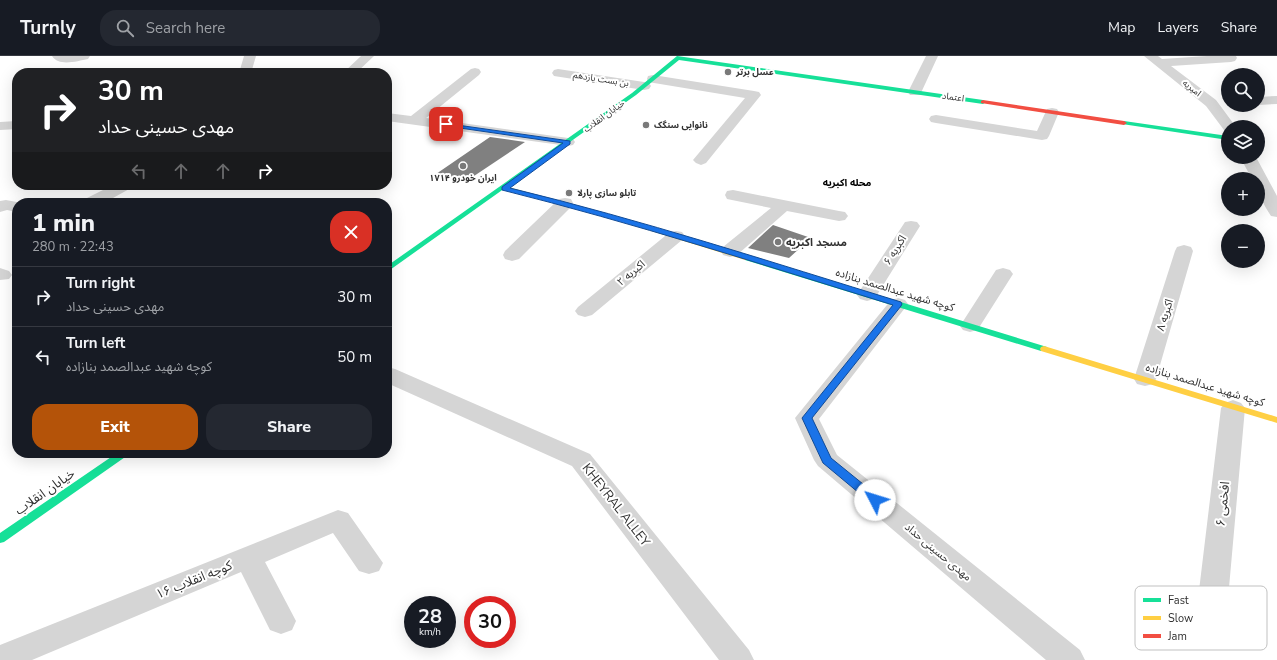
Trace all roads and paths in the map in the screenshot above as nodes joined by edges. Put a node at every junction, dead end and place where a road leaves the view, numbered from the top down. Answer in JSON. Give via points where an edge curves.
{"nodes":[{"id":1,"x":58,"y":56,"type":"edge"},
{"id":2,"x":84,"y":56,"type":"edge"},
{"id":3,"x":250,"y":56,"type":"edge"},
{"id":4,"x":368,"y":56,"type":"edge"},
{"id":5,"x":932,"y":56,"type":"edge"},
{"id":6,"x":679,"y":57,"type":"edge"},
{"id":7,"x":1231,"y":58,"type":"dead end"},
{"id":8,"x":1155,"y":60,"type":"edge"},
{"id":9,"x":246,"y":68,"type":"edge"},
{"id":10,"x":355,"y":68,"type":"edge"},
{"id":11,"x":475,"y":72,"type":"dead end"},
{"id":12,"x":558,"y":73,"type":"dead end"},
{"id":13,"x":649,"y":82,"type":"junction"},
{"id":14,"x":915,"y":92,"type":"junction"},
{"id":15,"x":1277,"y":100,"type":"edge"},
{"id":16,"x":1265,"y":101,"type":"edge"},
{"id":17,"x":1221,"y":102,"type":"edge"},
{"id":18,"x":1211,"y":103,"type":"junction"},
{"id":19,"x":1052,"y":112,"type":"junction"},
{"id":20,"x":392,"y":118,"type":"edge"},
{"id":21,"x":936,"y":119,"type":"dead end"},
{"id":22,"x":415,"y":120,"type":"junction"},
{"id":23,"x":1224,"y":120,"type":"edge"},
{"id":24,"x":12,"y":125,"type":"edge"},
{"id":25,"x":0,"y":126,"type":"edge"},
{"id":26,"x":1221,"y":137,"type":"edge"},
{"id":27,"x":568,"y":142,"type":"junction"},
{"id":28,"x":701,"y":160,"type":"dead end"},
{"id":29,"x":1252,"y":164,"type":"edge"},
{"id":30,"x":504,"y":188,"type":"junction"},
{"id":31,"x":116,"y":190,"type":"edge"},
{"id":32,"x":733,"y":195,"type":"dead end"},
{"id":33,"x":100,"y":198,"type":"edge"},
{"id":34,"x":565,"y":203,"type":"junction"},
{"id":35,"x":784,"y":205,"type":"junction"},
{"id":36,"x":0,"y":207,"type":"edge"},
{"id":37,"x":12,"y":207,"type":"edge"},
{"id":38,"x":1277,"y":212,"type":"edge"},
{"id":39,"x":839,"y":216,"type":"dead end"},
{"id":40,"x":911,"y":226,"type":"dead end"},
{"id":41,"x":676,"y":236,"type":"junction"},
{"id":42,"x":1184,"y":251,"type":"dead end"},
{"id":43,"x":730,"y":252,"type":"junction"},
{"id":44,"x":512,"y":255,"type":"dead end"},
{"id":45,"x":392,"y":266,"type":"edge"},
{"id":46,"x":1003,"y":274,"type":"dead end"},
{"id":47,"x":867,"y":295,"type":"junction"},
{"id":48,"x":898,"y":304,"type":"junction"},
{"id":49,"x":585,"y":311,"type":"dead end"},
{"id":50,"x":970,"y":326,"type":"junction"},
{"id":51,"x":392,"y":376,"type":"edge"},
{"id":52,"x":1145,"y":379,"type":"junction"},
{"id":53,"x":1233,"y":408,"type":"junction"},
{"id":54,"x":1277,"y":420,"type":"edge"},
{"id":55,"x":117,"y":458,"type":"edge"},
{"id":56,"x":0,"y":539,"type":"edge"},
{"id":57,"x":248,"y":558,"type":"junction"},
{"id":58,"x":369,"y":564,"type":"dead end"},
{"id":59,"x":1214,"y":586,"type":"edge"},
{"id":60,"x":281,"y":621,"type":"dead end"},
{"id":61,"x":0,"y":659,"type":"edge"},
{"id":62,"x":738,"y":660,"type":"edge"},
{"id":63,"x":1069,"y":660,"type":"edge"}],
"edges":[{"from":1,"to":2,"type":"street","via":[[61,59]]},
{"from":3,"to":9,"type":"street"},
{"from":4,"to":10,"type":"street"},
{"from":5,"to":14,"type":"street"},
{"from":6,"to":13,"type":"street","name":"خیابان انقلاب"},
{"from":6,"to":14,"type":"street","name":"اعتماد"},
{"from":7,"to":8,"type":"street"},
{"from":8,"to":18,"type":"street","name":"امیریه"},
{"from":11,"to":22,"type":"street"},
{"from":12,"to":13,"type":"street","name":"بن بست یازدهم"},
{"from":13,"to":27,"type":"street","name":"خیابان انقلاب"},
{"from":13,"to":28,"type":"street","name":"بن بست یازدهم","via":[[754,95]]},
{"from":14,"to":19,"type":"street","name":"اعتماد"},
{"from":15,"to":16,"type":"street"},
{"from":17,"to":18,"type":"street"},
{"from":18,"to":23,"type":"street","name":"امیریه"},
{"from":19,"to":21,"type":"street","via":[[1042,136]]},
{"from":19,"to":26,"type":"street","name":"اعتماد"},
{"from":20,"to":22,"type":"street"},
{"from":22,"to":27,"type":"street"},
{"from":24,"to":25,"type":"street"},
{"from":27,"to":30,"type":"street","name":"خیابان انقلاب"},
{"from":29,"to":38,"type":"street"},
{"from":30,"to":34,"type":"street","name":"کوچه شهید عبدالصمد بنازاده"},
{"from":30,"to":45,"type":"street","name":"خیابان انقلاب"},
{"from":31,"to":33,"type":"street"},
{"from":32,"to":35,"type":"street"},
{"from":34,"to":41,"type":"street","name":"کوچه شهید عبدالصمد بنازاده"},
{"from":34,"to":44,"type":"street"},
{"from":35,"to":39,"type":"street"},
{"from":35,"to":43,"type":"street"},
{"from":36,"to":37,"type":"street"},
{"from":40,"to":47,"type":"street","name":"اکبریه ۶"},
{"from":41,"to":43,"type":"street","name":"کوچه شهید عبدالصمد بنازاده"},
{"from":41,"to":49,"type":"street","name":"اکبریه ۲"},
{"from":42,"to":52,"type":"street","name":"اکبریه ۸"},
{"from":43,"to":47,"type":"street","name":"کوچه شهید عبدالصمد بنازاده"},
{"from":46,"to":50,"type":"street"},
{"from":47,"to":48,"type":"street","name":"کوچه شهید عبدالصمد بنازاده"},
{"from":48,"to":50,"type":"street","name":"کوچه شهید عبدالصمد بنازاده"},
{"from":48,"to":63,"type":"street","name":"مهدی حسینی حداد","via":[[807,418],[826,460]]},
{"from":50,"to":52,"type":"street","name":"کوچه شهید عبدالصمد بنازاده"},
{"from":51,"to":62,"type":"street","name":"KHEYRAL ALLEY","via":[[581,460]]},
{"from":52,"to":53,"type":"street","name":"کوچه شهید عبدالصمد بنازاده"},
{"from":53,"to":54,"type":"street","name":"کوچه شهید عبدالصمد بنازاده"},
{"from":53,"to":59,"type":"street","name":"افخمی ۶"},
{"from":55,"to":56,"type":"street","name":"خیابان انقلاب"},
{"from":57,"to":58,"type":"street","name":"کوچه انقلاب ۱۶","via":[[338,520]]},
{"from":57,"to":60,"type":"street"},
{"from":57,"to":61,"type":"street","name":"کوچه انقلاب ۱۶"}]}
